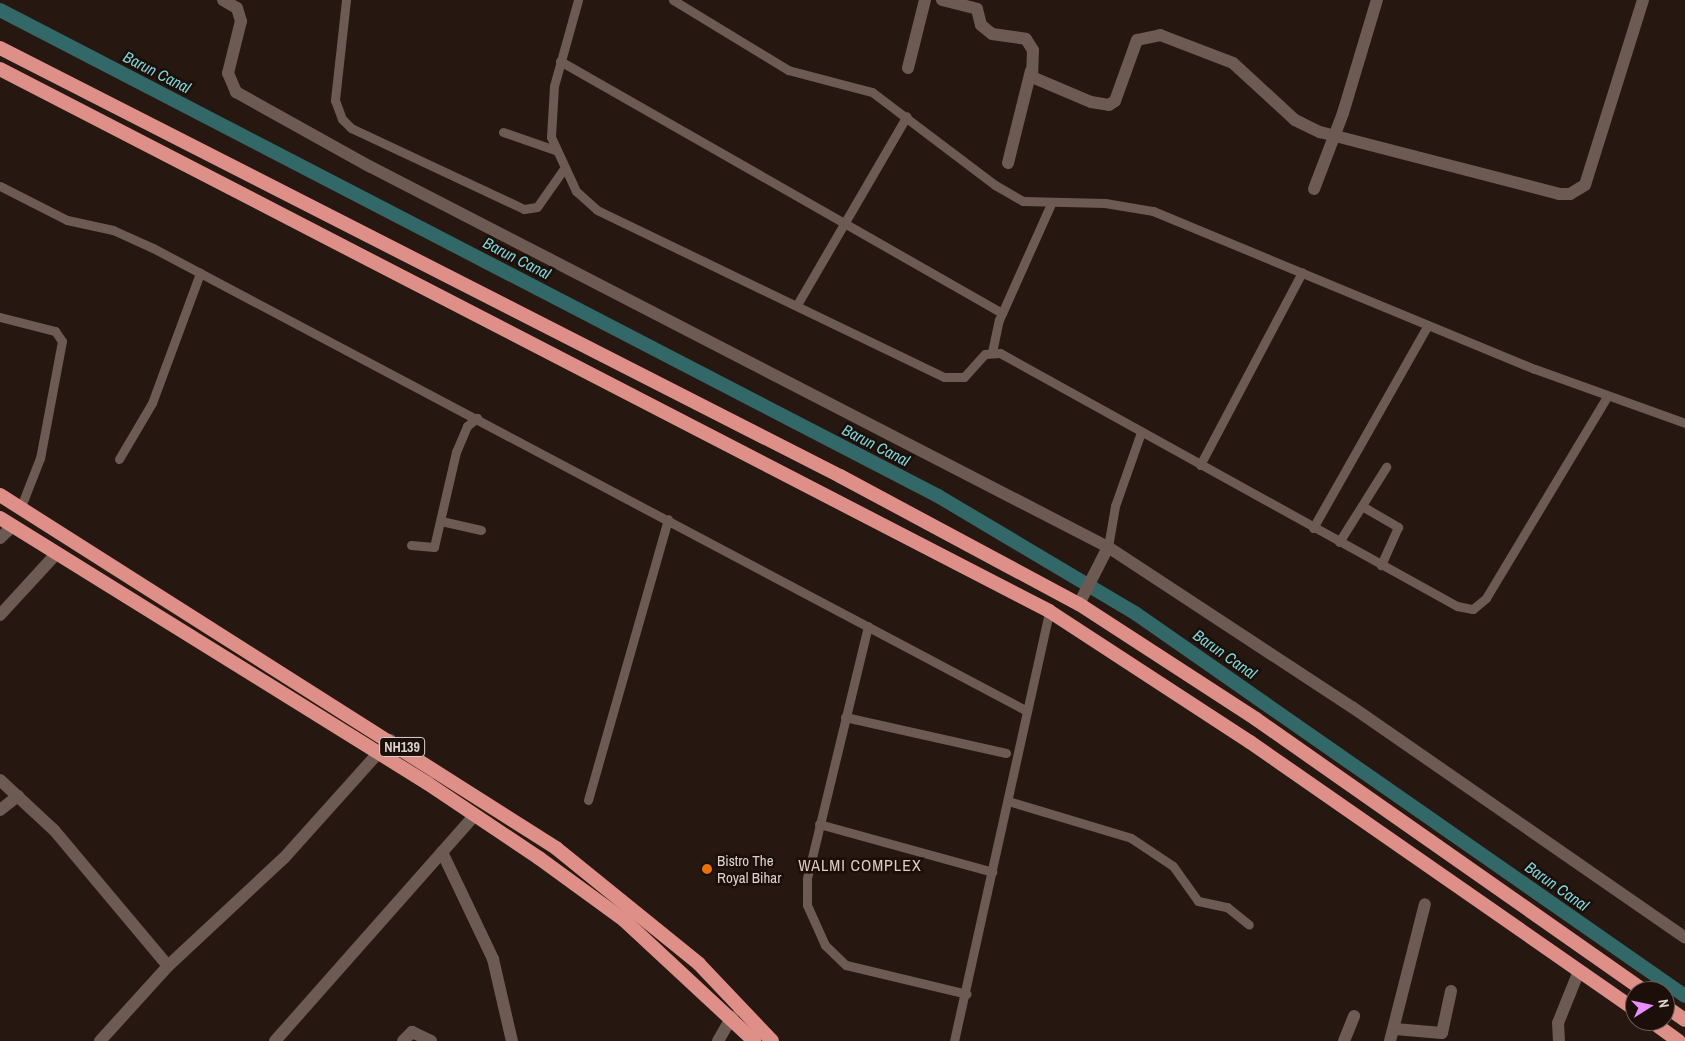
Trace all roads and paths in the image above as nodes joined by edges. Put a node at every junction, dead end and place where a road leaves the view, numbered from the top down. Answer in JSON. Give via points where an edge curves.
{"nodes":[{"id":1,"x":223,"y":0,"type":"edge"},
{"id":2,"x":346,"y":0,"type":"edge"},
{"id":3,"x":578,"y":0,"type":"edge"},
{"id":4,"x":673,"y":0,"type":"edge"},
{"id":5,"x":925,"y":0,"type":"edge"},
{"id":6,"x":942,"y":0,"type":"edge"},
{"id":7,"x":1377,"y":0,"type":"edge"},
{"id":8,"x":1643,"y":0,"type":"edge"},
{"id":9,"x":239,"y":4,"type":"edge"},
{"id":10,"x":0,"y":48,"type":"edge"},
{"id":11,"x":560,"y":61,"type":"junction"},
{"id":12,"x":908,"y":68,"type":"dead end"},
{"id":13,"x":0,"y":69,"type":"edge"},
{"id":14,"x":1031,"y":71,"type":"junction"},
{"id":15,"x":907,"y":116,"type":"junction"},
{"id":16,"x":503,"y":132,"type":"dead end"},
{"id":17,"x":1334,"y":137,"type":"junction"},
{"id":18,"x":555,"y":150,"type":"junction"},
{"id":19,"x":1008,"y":163,"type":"dead end"},
{"id":20,"x":563,"y":170,"type":"junction"},
{"id":21,"x":0,"y":186,"type":"edge"},
{"id":22,"x":1314,"y":189,"type":"dead end"},
{"id":23,"x":1051,"y":204,"type":"junction"},
{"id":24,"x":844,"y":224,"type":"junction"},
{"id":25,"x":1302,"y":272,"type":"junction"},
{"id":26,"x":200,"y":273,"type":"junction"},
{"id":27,"x":798,"y":303,"type":"junction"},
{"id":28,"x":1002,"y":313,"type":"junction"},
{"id":29,"x":0,"y":318,"type":"edge"},
{"id":30,"x":1428,"y":325,"type":"junction"},
{"id":31,"x":992,"y":352,"type":"junction"},
{"id":32,"x":1606,"y":397,"type":"junction"},
{"id":33,"x":477,"y":418,"type":"junction"},
{"id":34,"x":1685,"y":423,"type":"edge"},
{"id":35,"x":1141,"y":432,"type":"junction"},
{"id":36,"x":119,"y":459,"type":"dead end"},
{"id":37,"x":1200,"y":465,"type":"junction"},
{"id":38,"x":1386,"y":467,"type":"dead end"},
{"id":39,"x":0,"y":494,"type":"edge"},
{"id":40,"x":1362,"y":506,"type":"junction"},
{"id":41,"x":20,"y":509,"type":"junction"},
{"id":42,"x":0,"y":518,"type":"edge"},
{"id":43,"x":668,"y":519,"type":"junction"},
{"id":44,"x":441,"y":521,"type":"junction"},
{"id":45,"x":13,"y":526,"type":"junction"},
{"id":46,"x":1313,"y":528,"type":"junction"},
{"id":47,"x":481,"y":530,"type":"dead end"},
{"id":48,"x":0,"y":538,"type":"edge"},
{"id":49,"x":1339,"y":542,"type":"junction"},
{"id":50,"x":411,"y":545,"type":"dead end"},
{"id":51,"x":1106,"y":552,"type":"junction"},
{"id":52,"x":56,"y":554,"type":"junction"},
{"id":53,"x":1381,"y":565,"type":"junction"},
{"id":54,"x":1082,"y":598,"type":"junction"},
{"id":55,"x":1049,"y":611,"type":"junction"},
{"id":56,"x":0,"y":615,"type":"edge"},
{"id":57,"x":868,"y":626,"type":"junction"},
{"id":58,"x":1027,"y":711,"type":"junction"},
{"id":59,"x":845,"y":717,"type":"junction"},
{"id":60,"x":390,"y":740,"type":"junction"},
{"id":61,"x":1006,"y":753,"type":"dead end"},
{"id":62,"x":377,"y":755,"type":"junction"},
{"id":63,"x":0,"y":780,"type":"edge"},
{"id":64,"x":18,"y":796,"type":"junction"},
{"id":65,"x":588,"y":800,"type":"dead end"},
{"id":66,"x":1008,"y":801,"type":"junction"},
{"id":67,"x":0,"y":810,"type":"edge"},
{"id":68,"x":476,"y":815,"type":"junction"},
{"id":69,"x":819,"y":824,"type":"junction"},
{"id":70,"x":442,"y":852,"type":"junction"},
{"id":71,"x":993,"y":872,"type":"junction"},
{"id":72,"x":1425,"y":904,"type":"dead end"},
{"id":73,"x":1250,"y":925,"type":"dead end"},
{"id":74,"x":1685,"y":938,"type":"edge"},
{"id":75,"x":168,"y":966,"type":"junction"},
{"id":76,"x":1579,"y":971,"type":"junction"},
{"id":77,"x":1631,"y":981,"type":"edge"},
{"id":78,"x":1451,"y":991,"type":"dead end"},
{"id":79,"x":966,"y":994,"type":"junction"},
{"id":80,"x":1625,"y":1003,"type":"edge"},
{"id":81,"x":1354,"y":1016,"type":"dead end"},
{"id":82,"x":732,"y":1017,"type":"junction"},
{"id":83,"x":1395,"y":1029,"type":"junction"},
{"id":84,"x":1665,"y":1031,"type":"edge"},
{"id":85,"x":1441,"y":1037,"type":"edge"},
{"id":86,"x":100,"y":1041,"type":"edge"},
{"id":87,"x":275,"y":1041,"type":"edge"},
{"id":88,"x":404,"y":1041,"type":"edge"},
{"id":89,"x":431,"y":1041,"type":"edge"},
{"id":90,"x":512,"y":1041,"type":"edge"},
{"id":91,"x":718,"y":1041,"type":"edge"},
{"id":92,"x":754,"y":1041,"type":"edge"},
{"id":93,"x":772,"y":1041,"type":"edge"},
{"id":94,"x":954,"y":1041,"type":"edge"},
{"id":95,"x":1344,"y":1041,"type":"edge"},
{"id":96,"x":1390,"y":1041,"type":"edge"},
{"id":97,"x":1559,"y":1041,"type":"edge"},
{"id":98,"x":1679,"y":1041,"type":"edge"}],
"edges":[{"from":1,"to":9,"type":"street"},
{"from":2,"to":20,"type":"lane","via":[[335,100],[342,119],[351,128],[524,209],[538,207]]},
{"from":3,"to":11,"type":"lane"},
{"from":4,"to":15,"type":"lane","via":[[788,70],[863,88]]},
{"from":5,"to":12,"type":"street"},
{"from":6,"to":14,"type":"street","via":[[977,9],[981,25],[992,34],[1032,44]]},
{"from":7,"to":17,"type":"street"},
{"from":8,"to":17,"type":"street","via":[[1580,190],[1559,194]]},
{"from":9,"to":51,"type":"street","via":[[241,21],[228,74],[236,92],[371,167]]},
{"from":10,"to":54,"type":"highway"},
{"from":11,"to":18,"type":"lane","via":[[551,104]]},
{"from":11,"to":24,"type":"lane"},
{"from":13,"to":55,"type":"highway"},
{"from":14,"to":17,"type":"street","via":[[1052,87],[1109,105],[1119,94],[1137,40],[1160,34],[1233,63],[1295,120]]},
{"from":14,"to":19,"type":"street"},
{"from":15,"to":23,"type":"lane","via":[[995,185],[1023,201]]},
{"from":15,"to":24,"type":"lane"},
{"from":16,"to":18,"type":"lane"},
{"from":17,"to":22,"type":"street"},
{"from":18,"to":20,"type":"lane"},
{"from":20,"to":27,"type":"lane","via":[[576,191],[597,210]]},
{"from":21,"to":26,"type":"lane","via":[[67,220],[130,237]]},
{"from":23,"to":25,"type":"lane","via":[[1139,207]]},
{"from":23,"to":28,"type":"lane"},
{"from":24,"to":27,"type":"lane"},
{"from":24,"to":28,"type":"lane"},
{"from":25,"to":30,"type":"lane"},
{"from":25,"to":37,"type":"lane"},
{"from":26,"to":33,"type":"lane"},
{"from":26,"to":36,"type":"lane","via":[[152,403]]},
{"from":27,"to":31,"type":"lane","via":[[944,377],[964,376]]},
{"from":28,"to":31,"type":"lane"},
{"from":29,"to":41,"type":"lane","via":[[55,331],[62,341],[40,458]]},
{"from":30,"to":32,"type":"lane"},
{"from":30,"to":46,"type":"lane"},
{"from":31,"to":35,"type":"lane"},
{"from":32,"to":34,"type":"lane"},
{"from":32,"to":53,"type":"lane","via":[[1480,605],[1473,609],[1457,606]]},
{"from":33,"to":43,"type":"lane"},
{"from":33,"to":44,"type":"lane","via":[[468,426],[456,452]]},
{"from":35,"to":37,"type":"lane"},
{"from":35,"to":51,"type":"lane","via":[[1118,494]]},
{"from":37,"to":46,"type":"lane"},
{"from":38,"to":40,"type":"lane"},
{"from":39,"to":41,"type":"highway","number":"NH139"},
{"from":40,"to":49,"type":"lane"},
{"from":40,"to":53,"type":"lane","via":[[1398,527]]},
{"from":41,"to":60,"type":"highway","number":"NH139"},
{"from":42,"to":45,"type":"highway","number":"NH139"},
{"from":43,"to":57,"type":"lane"},
{"from":43,"to":65,"type":"lane"},
{"from":44,"to":47,"type":"lane"},
{"from":44,"to":50,"type":"lane","via":[[434,547]]},
{"from":45,"to":48,"type":"street"},
{"from":45,"to":52,"type":"highway","number":"NH139"},
{"from":46,"to":49,"type":"lane"},
{"from":49,"to":53,"type":"lane"},
{"from":51,"to":54,"type":"street"},
{"from":51,"to":74,"type":"street","via":[[1352,707]]},
{"from":52,"to":56,"type":"street"},
{"from":52,"to":62,"type":"highway","number":"NH139"},
{"from":54,"to":77,"type":"highway"},
{"from":55,"to":58,"type":"lane"},
{"from":55,"to":76,"type":"highway","via":[[1250,742]]},
{"from":57,"to":58,"type":"lane"},
{"from":57,"to":59,"type":"lane"},
{"from":58,"to":66,"type":"lane"},
{"from":59,"to":61,"type":"lane"},
{"from":59,"to":69,"type":"lane"},
{"from":60,"to":62,"type":"street"},
{"from":60,"to":93,"type":"highway","number":"NH139","via":[[605,884],[734,997]]},
{"from":62,"to":68,"type":"highway","number":"NH139"},
{"from":62,"to":75,"type":"street","via":[[284,858]]},
{"from":63,"to":64,"type":"street"},
{"from":64,"to":67,"type":"street"},
{"from":64,"to":75,"type":"street","via":[[54,830]]},
{"from":66,"to":71,"type":"lane"},
{"from":66,"to":73,"type":"lane","via":[[1131,838],[1173,866],[1198,901],[1227,907]]},
{"from":68,"to":70,"type":"street"},
{"from":68,"to":82,"type":"highway","number":"NH139","via":[[624,920]]},
{"from":69,"to":71,"type":"lane"},
{"from":69,"to":79,"type":"lane","via":[[806,879],[807,905],[824,946],[859,970]]},
{"from":70,"to":87,"type":"street"},
{"from":70,"to":90,"type":"street","via":[[493,959]]},
{"from":71,"to":79,"type":"lane"},
{"from":72,"to":83,"type":"street"},
{"from":75,"to":86,"type":"street"},
{"from":76,"to":80,"type":"highway"},
{"from":76,"to":97,"type":"street","via":[[1558,1022]]},
{"from":78,"to":85,"type":"street"},
{"from":79,"to":94,"type":"lane"},
{"from":81,"to":95,"type":"street"},
{"from":82,"to":91,"type":"street"},
{"from":82,"to":92,"type":"highway","number":"NH139"},
{"from":83,"to":85,"type":"street"},
{"from":83,"to":96,"type":"street"},
{"from":84,"to":98,"type":"highway"},
{"from":88,"to":89,"type":"street","via":[[412,1032]]}]}
